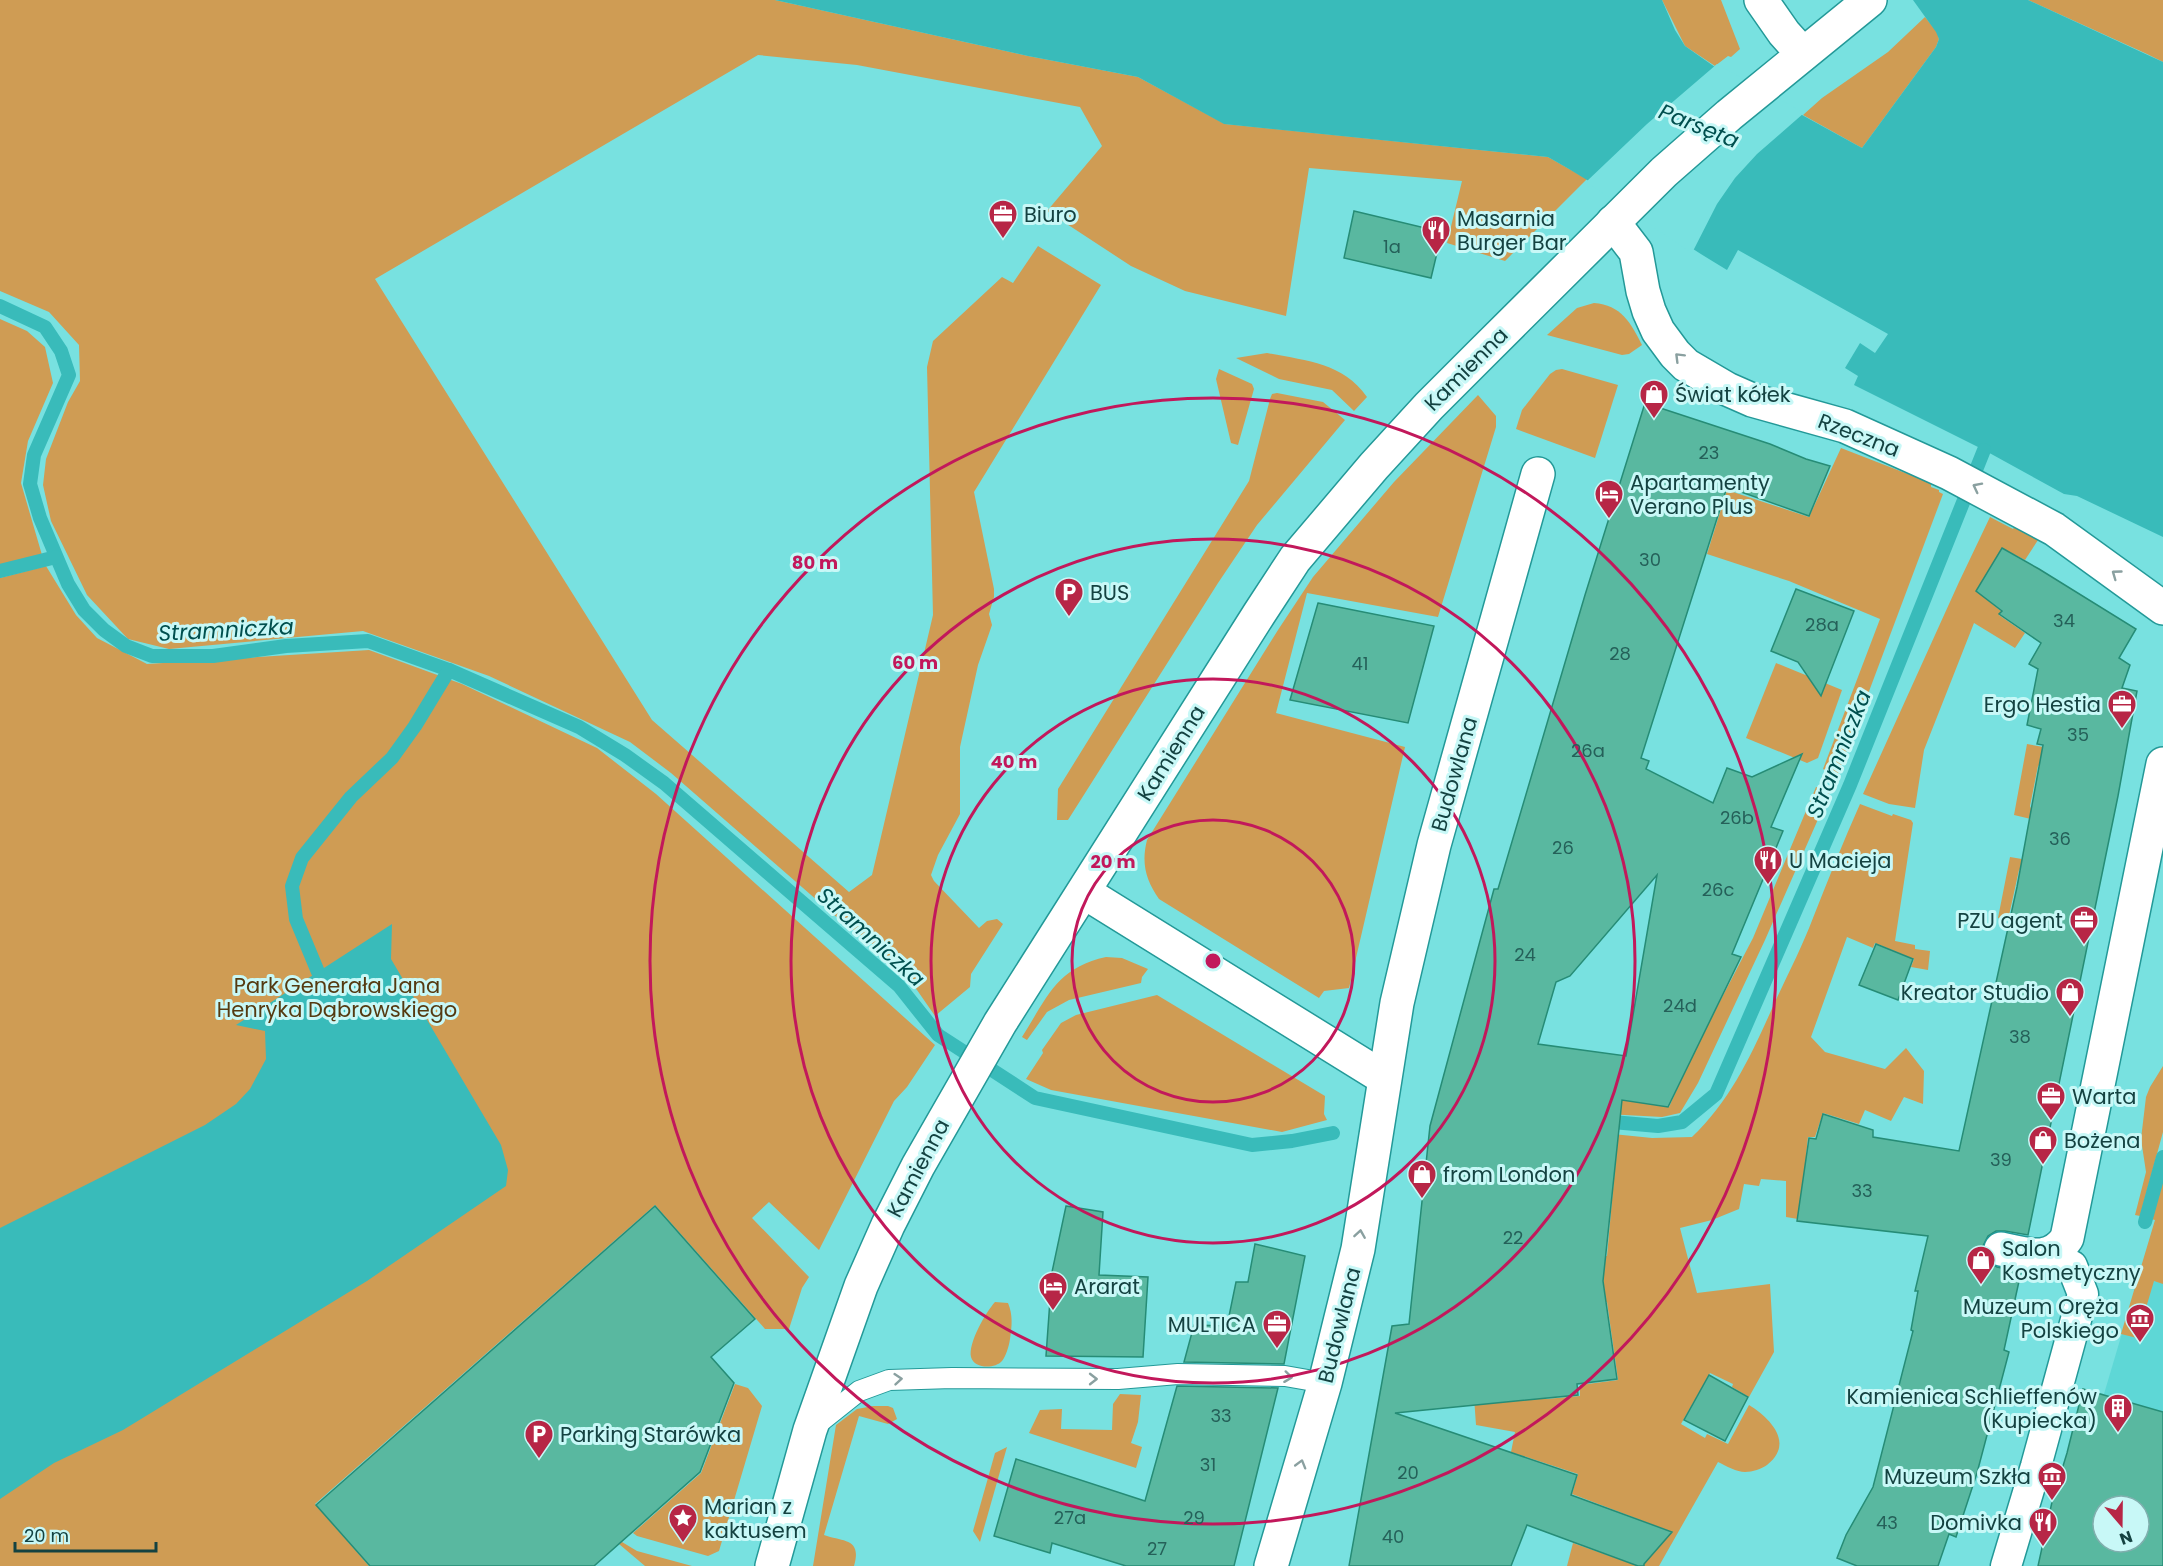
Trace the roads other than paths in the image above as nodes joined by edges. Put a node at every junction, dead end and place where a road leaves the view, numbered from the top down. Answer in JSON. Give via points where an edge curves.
{"nodes":[{"id":1,"x":1761,"y":0,"type":"edge"},
{"id":2,"x":1870,"y":0,"type":"edge"},
{"id":3,"x":1803,"y":54,"type":"junction"},
{"id":4,"x":1614,"y":220,"type":"junction"},
{"id":5,"x":1538,"y":474,"type":"dead end"},
{"id":6,"x":2163,"y":608,"type":"edge"},
{"id":7,"x":2163,"y":764,"type":"edge"},
{"id":8,"x":1084,"y":892,"type":"junction"},
{"id":9,"x":1384,"y":1078,"type":"junction"},
{"id":10,"x":2001,"y":1249,"type":"dead end"},
{"id":11,"x":2070,"y":1252,"type":"junction"},
{"id":12,"x":1325,"y":1383,"type":"junction"},
{"id":13,"x":810,"y":1430,"type":"junction"},
{"id":14,"x":772,"y":1566,"type":"edge"},
{"id":15,"x":1271,"y":1566,"type":"edge"},
{"id":16,"x":2006,"y":1566,"type":"edge"}],
"edges":[{"from":1,"to":3,"type":"street"},
{"from":2,"to":3,"type":"street","name":"Kamienna"},
{"from":3,"to":4,"type":"street","name":"Kamienna","via":[[1672,164]]},
{"from":6,"to":4,"type":"street","name":"Rzeczna","one_way":true,"via":[[2054,529],[1949,472],[1845,426],[1752,400],[1686,365],[1658,331],[1643,291],[1636,252]]},
{"from":4,"to":8,"type":"street","name":"Kamienna","via":[[1429,406],[1295,560]]},
{"from":5,"to":9,"type":"street","name":"Budowlana","via":[[1434,845],[1397,1003]]},
{"from":7,"to":11,"type":"street"},
{"from":8,"to":9,"type":"street"},
{"from":8,"to":13,"type":"street","name":"Kamienna","via":[[948,1111],[888,1225],[861,1286]]},
{"from":12,"to":9,"type":"street","name":"Budowlana","one_way":true,"via":[[1358,1249]]},
{"from":10,"to":11,"type":"street","via":[[2039,1256],[2062,1246]]},
{"from":11,"to":16,"type":"street","via":[[2083,1294]]},
{"from":13,"to":12,"type":"lane","one_way":true,"via":[[859,1391],[889,1380],[1178,1374],[1285,1376]]},
{"from":15,"to":12,"type":"street","name":"Budowlana","one_way":true},
{"from":13,"to":14,"type":"street","name":"Kamienna"}]}
